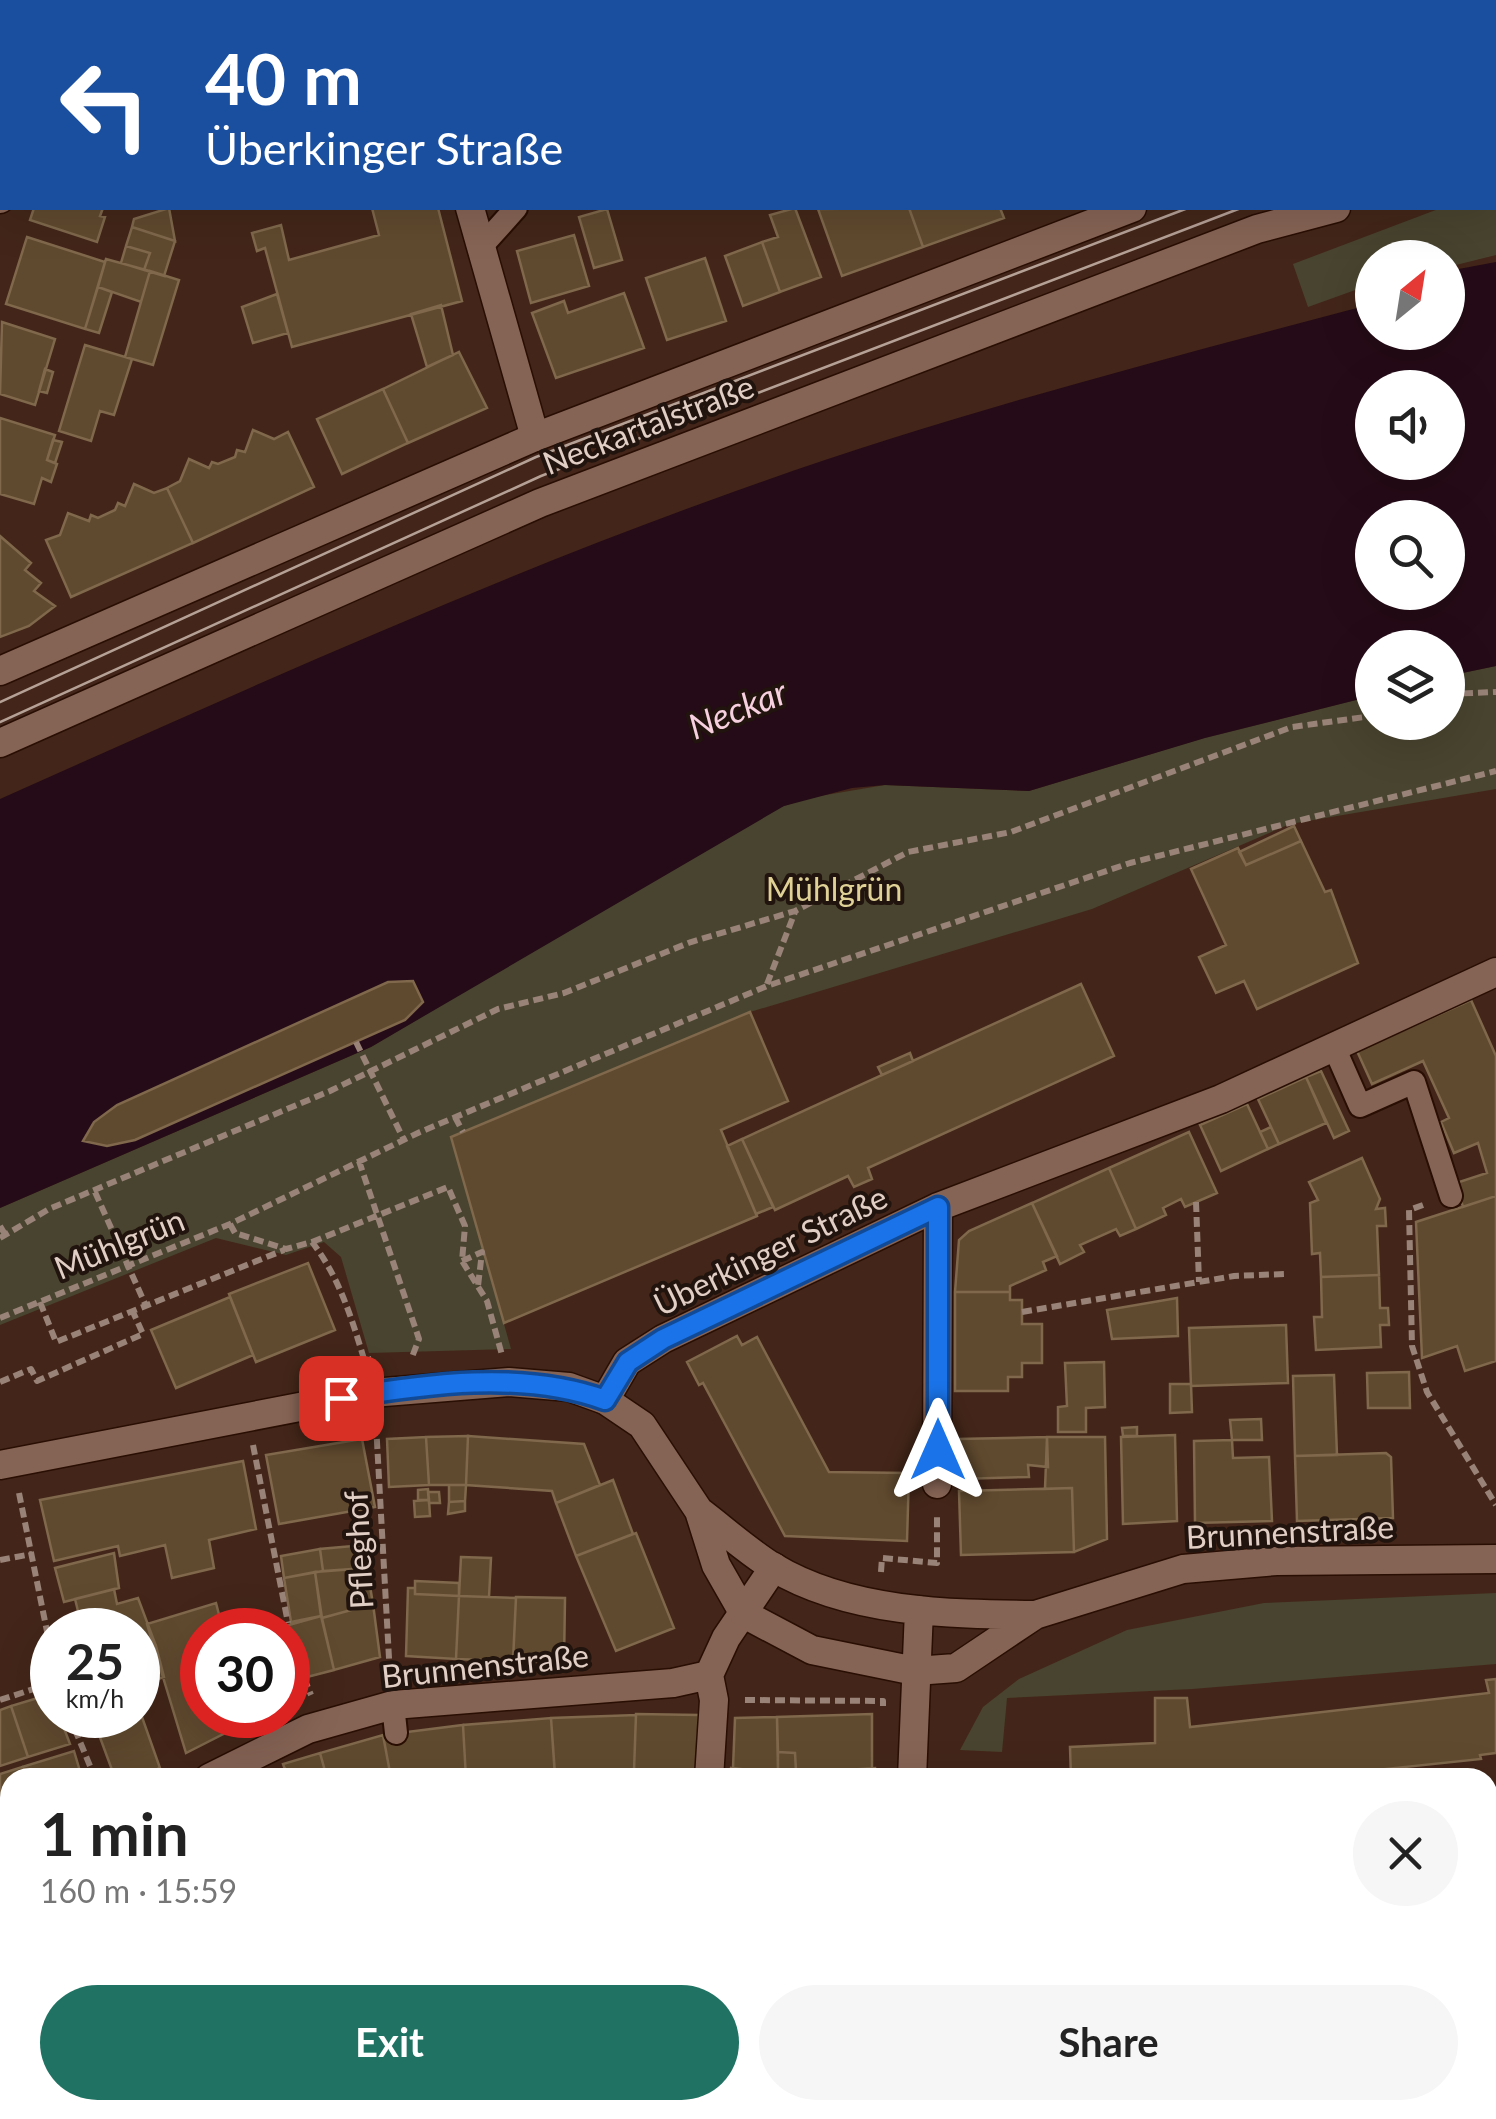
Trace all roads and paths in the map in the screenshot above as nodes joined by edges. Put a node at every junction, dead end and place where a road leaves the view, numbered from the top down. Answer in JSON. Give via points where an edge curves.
{"nodes":[{"id":1,"x":471,"y":210,"type":"edge"},
{"id":2,"x":514,"y":210,"type":"edge"},
{"id":3,"x":1127,"y":210,"type":"edge"},
{"id":4,"x":1328,"y":210,"type":"edge"},
{"id":5,"x":482,"y":248,"type":"junction"},
{"id":6,"x":535,"y":437,"type":"junction"},
{"id":7,"x":0,"y":671,"type":"edge"},
{"id":8,"x":1496,"y":690,"type":"edge"},
{"id":9,"x":1465,"y":692,"type":"edge"},
{"id":10,"x":1355,"y":718,"type":"edge"},
{"id":11,"x":0,"y":744,"type":"edge"},
{"id":12,"x":1496,"y":771,"type":"edge"},
{"id":13,"x":796,"y":910,"type":"junction"},
{"id":14,"x":1496,"y":972,"type":"edge"},
{"id":15,"x":767,"y":986,"type":"junction"},
{"id":16,"x":356,"y":1042,"type":"dead end"},
{"id":17,"x":1334,"y":1047,"type":"junction"},
{"id":18,"x":371,"y":1072,"type":"junction"},
{"id":19,"x":455,"y":1117,"type":"junction"},
{"id":20,"x":463,"y":1132,"type":"dead end"},
{"id":21,"x":404,"y":1140,"type":"junction"},
{"id":22,"x":359,"y":1161,"type":"junction"},
{"id":23,"x":95,"y":1192,"type":"junction"},
{"id":24,"x":1451,"y":1196,"type":"joint"},
{"id":25,"x":1196,"y":1202,"type":"dead end"},
{"id":26,"x":938,"y":1207,"type":"junction"},
{"id":27,"x":378,"y":1213,"type":"junction"},
{"id":28,"x":230,"y":1224,"type":"junction"},
{"id":29,"x":0,"y":1226,"type":"edge"},
{"id":30,"x":3,"y":1237,"type":"edge"},
{"id":31,"x":312,"y":1242,"type":"junction"},
{"id":32,"x":286,"y":1249,"type":"junction"},
{"id":33,"x":462,"y":1261,"type":"junction"},
{"id":34,"x":129,"y":1267,"type":"junction"},
{"id":35,"x":1284,"y":1274,"type":"dead end"},
{"id":36,"x":1199,"y":1282,"type":"junction"},
{"id":37,"x":172,"y":1284,"type":"dead end"},
{"id":38,"x":478,"y":1286,"type":"junction"},
{"id":39,"x":176,"y":1294,"type":"junction"},
{"id":40,"x":40,"y":1302,"type":"junction"},
{"id":41,"x":146,"y":1306,"type":"junction"},
{"id":42,"x":133,"y":1312,"type":"junction"},
{"id":43,"x":1022,"y":1312,"type":"dead end"},
{"id":44,"x":0,"y":1318,"type":"edge"},
{"id":45,"x":74,"y":1320,"type":"dead end"},
{"id":46,"x":79,"y":1333,"type":"junction"},
{"id":47,"x":412,"y":1357,"type":"junction"},
{"id":48,"x":380,"y":1358,"type":"dead end"},
{"id":49,"x":396,"y":1358,"type":"dead end"},
{"id":50,"x":1,"y":1378,"type":"edge"},
{"id":51,"x":510,"y":1382,"type":"junction"},
{"id":52,"x":414,"y":1388,"type":"junction"},
{"id":53,"x":372,"y":1393,"type":"junction"},
{"id":54,"x":605,"y":1400,"type":"junction"},
{"id":55,"x":248,"y":1414,"type":"junction"},
{"id":56,"x":6,"y":1464,"type":"edge"},
{"id":57,"x":937,"y":1484,"type":"dead end"},
{"id":58,"x":1496,"y":1505,"type":"edge"},
{"id":59,"x":699,"y":1511,"type":"junction"},
{"id":60,"x":32,"y":1554,"type":"junction"},
{"id":61,"x":0,"y":1560,"type":"edge"},
{"id":62,"x":1496,"y":1560,"type":"edge"},
{"id":63,"x":774,"y":1567,"type":"junction"},
{"id":64,"x":43,"y":1608,"type":"edge"},
{"id":65,"x":285,"y":1608,"type":"edge"},
{"id":66,"x":919,"y":1610,"type":"junction"},
{"id":67,"x":744,"y":1614,"type":"junction"},
{"id":68,"x":1035,"y":1615,"type":"junction"},
{"id":69,"x":915,"y":1671,"type":"junction"},
{"id":70,"x":711,"y":1687,"type":"junction"},
{"id":71,"x":30,"y":1690,"type":"edge"},
{"id":72,"x":0,"y":1700,"type":"edge"},
{"id":73,"x":884,"y":1714,"type":"dead end"},
{"id":74,"x":395,"y":1719,"type":"junction"},
{"id":75,"x":79,"y":1738,"type":"edge"},
{"id":76,"x":92,"y":1768,"type":"edge"},
{"id":77,"x":230,"y":1768,"type":"edge"},
{"id":78,"x":709,"y":1768,"type":"edge"},
{"id":79,"x":912,"y":1768,"type":"edge"}],
"edges":[{"from":1,"to":5,"type":"main road"},
{"from":2,"to":5,"type":"lane"},
{"from":3,"to":6,"type":"main road","name":"Neckartalstraße"},
{"from":4,"to":11,"type":"main road","name":"Neckartalstraße","via":[[1257,229],[540,503]]},
{"from":5,"to":6,"type":"main road"},
{"from":6,"to":7,"type":"main road","name":"Neckartalstraße"},
{"from":8,"to":9,"type":"path"},
{"from":10,"to":13,"type":"path","via":[[1292,727],[1011,832],[908,852]]},
{"from":12,"to":15,"type":"path","name":"Mühlgrün","via":[[1130,863]]},
{"from":13,"to":15,"type":"path"},
{"from":13,"to":18,"type":"path","via":[[691,942],[564,993],[498,1009]]},
{"from":14,"to":17,"type":"main road","name":"Überkinger Straße"},
{"from":15,"to":19,"type":"path","name":"Mühlgrün"},
{"from":16,"to":18,"type":"path"},
{"from":17,"to":24,"type":"lane","via":[[1360,1106],[1414,1082]]},
{"from":17,"to":26,"type":"main road","name":"Überkinger Straße","via":[[1222,1099]]},
{"from":18,"to":21,"type":"path"},
{"from":18,"to":23,"type":"path"},
{"from":19,"to":20,"type":"path"},
{"from":19,"to":21,"type":"path","name":"Mühlgrün"},
{"from":21,"to":22,"type":"path","name":"Mühlgrün"},
{"from":22,"to":27,"type":"path"},
{"from":22,"to":28,"type":"path","name":"Mühlgrün"},
{"from":23,"to":30,"type":"path"},
{"from":23,"to":34,"type":"path"},
{"from":24,"to":58,"type":"path","via":[[1408,1210],[1412,1346],[1427,1392]]},
{"from":25,"to":36,"type":"path"},
{"from":26,"to":54,"type":"main road","name":"Überkinger Straße","via":[[663,1339],[628,1362]]},
{"from":26,"to":57,"type":"main road"},
{"from":27,"to":31,"type":"path"},
{"from":27,"to":33,"type":"path","via":[[448,1187],[465,1226]]},
{"from":27,"to":47,"type":"path","via":[[419,1339]]},
{"from":28,"to":32,"type":"path","via":[[235,1233]]},
{"from":28,"to":34,"type":"path","name":"Mühlgrün"},
{"from":29,"to":30,"type":"path"},
{"from":31,"to":32,"type":"path"},
{"from":31,"to":48,"type":"path","via":[[346,1302],[364,1359]]},
{"from":32,"to":39,"type":"path"},
{"from":33,"to":38,"type":"path"},
{"from":33,"to":38,"type":"path","via":[[482,1252]]},
{"from":34,"to":40,"type":"path","name":"Mühlgrün"},
{"from":34,"to":41,"type":"path"},
{"from":35,"to":36,"type":"path"},
{"from":36,"to":43,"type":"path"},
{"from":37,"to":39,"type":"path"},
{"from":38,"to":51,"type":"path"},
{"from":39,"to":41,"type":"path"},
{"from":40,"to":44,"type":"path","name":"Mühlgrün"},
{"from":40,"to":46,"type":"path","via":[[56,1342]]},
{"from":41,"to":42,"type":"path"},
{"from":42,"to":46,"type":"path"},
{"from":42,"to":50,"type":"path","via":[[143,1334],[36,1381],[31,1368]]},
{"from":45,"to":46,"type":"path"},
{"from":47,"to":49,"type":"path"},
{"from":47,"to":52,"type":"path"},
{"from":51,"to":52,"type":"main road"},
{"from":51,"to":54,"type":"main road","via":[[569,1386]]},
{"from":52,"to":53,"type":"main road"},
{"from":53,"to":55,"type":"main road"},
{"from":53,"to":74,"type":"path","name":"Pfleghof"},
{"from":54,"to":59,"type":"main road","name":"Brunnenstraße","via":[[642,1425]]},
{"from":55,"to":56,"type":"main road"},
{"from":55,"to":65,"type":"path"},
{"from":56,"to":60,"type":"path"},
{"from":59,"to":63,"type":"main road","name":"Brunnenstraße"},
{"from":59,"to":67,"type":"main road","name":"Brunnenstraße","via":[[716,1565]]},
{"from":60,"to":61,"type":"path"},
{"from":60,"to":64,"type":"path"},
{"from":62,"to":68,"type":"main road","name":"Brunnenstraße","via":[[1276,1561],[1184,1569]]},
{"from":63,"to":66,"type":"main road","name":"Brunnenstraße","via":[[820,1588]]},
{"from":63,"to":67,"type":"main road"},
{"from":66,"to":68,"type":"main road","name":"Brunnenstraße"},
{"from":66,"to":69,"type":"main road"},
{"from":67,"to":69,"type":"main road","name":"Brunnenstraße","via":[[812,1650]]},
{"from":67,"to":70,"type":"main road"},
{"from":68,"to":69,"type":"main road","name":"Brunnenstraße","via":[[956,1668]]},
{"from":69,"to":79,"type":"main road"},
{"from":70,"to":73,"type":"path","via":[[883,1701]]},
{"from":70,"to":74,"type":"main road","name":"Brunnenstraße","via":[[673,1682]]},
{"from":70,"to":78,"type":"main road"},
{"from":71,"to":72,"type":"path"},
{"from":74,"to":77,"type":"main road","name":"Brunnenstraße","via":[[308,1729]]},
{"from":75,"to":76,"type":"path"}]}
